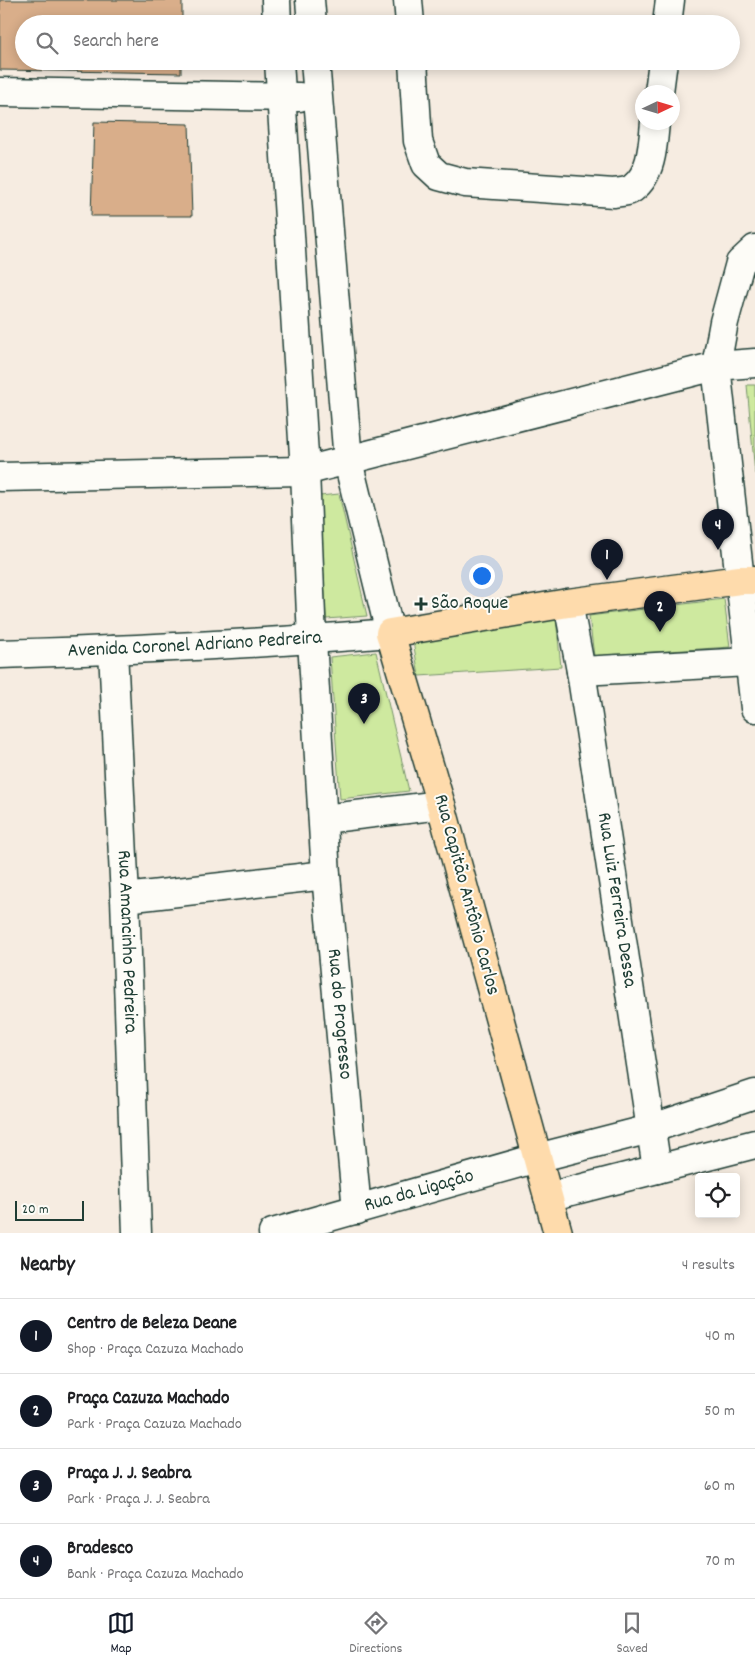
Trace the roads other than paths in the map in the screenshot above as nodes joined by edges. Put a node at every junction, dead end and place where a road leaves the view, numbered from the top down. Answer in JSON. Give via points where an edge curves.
{"nodes":[{"id":1,"x":276,"y":0,"type":"edge"},
{"id":2,"x":310,"y":0,"type":"edge"},
{"id":3,"x":408,"y":0,"type":"edge"},
{"id":4,"x":670,"y":0,"type":"edge"},
{"id":5,"x":277,"y":15,"type":"edge"},
{"id":6,"x":311,"y":15,"type":"edge"},
{"id":7,"x":409,"y":15,"type":"edge"},
{"id":8,"x":668,"y":15,"type":"edge"},
{"id":9,"x":280,"y":70,"type":"edge"},
{"id":10,"x":316,"y":70,"type":"edge"},
{"id":11,"x":414,"y":70,"type":"edge"},
{"id":12,"x":662,"y":70,"type":"edge"},
{"id":13,"x":660,"y":85,"type":"edge"},
{"id":14,"x":0,"y":92,"type":"edge"},
{"id":15,"x":281,"y":97,"type":"junction"},
{"id":16,"x":318,"y":97,"type":"junction"},
{"id":17,"x":654,"y":130,"type":"edge"},
{"id":18,"x":755,"y":250,"type":"edge"},
{"id":19,"x":755,"y":363,"type":"edge"},
{"id":20,"x":716,"y":366,"type":"junction"},
{"id":21,"x":348,"y":461,"type":"junction"},
{"id":22,"x":305,"y":471,"type":"junction"},
{"id":23,"x":0,"y":477,"type":"edge"},
{"id":24,"x":748,"y":580,"type":"edge"},
{"id":25,"x":568,"y":603,"type":"junction"},
{"id":26,"x":390,"y":633,"type":"junction"},
{"id":27,"x":312,"y":640,"type":"junction"},
{"id":28,"x":114,"y":650,"type":"junction"},
{"id":29,"x":0,"y":654,"type":"edge"},
{"id":30,"x":749,"y":662,"type":"junction"},
{"id":31,"x":581,"y":671,"type":"junction"},
{"id":32,"x":755,"y":708,"type":"edge"},
{"id":33,"x":441,"y":805,"type":"junction"},
{"id":34,"x":323,"y":819,"type":"junction"},
{"id":35,"x":326,"y":875,"type":"junction"},
{"id":36,"x":125,"y":898,"type":"junction"},
{"id":37,"x":755,"y":1094,"type":"edge"},
{"id":38,"x":650,"y":1129,"type":"junction"},
{"id":39,"x":755,"y":1144,"type":"edge"},
{"id":40,"x":537,"y":1158,"type":"junction"},
{"id":41,"x":657,"y":1169,"type":"junction"},
{"id":42,"x":548,"y":1197,"type":"junction"},
{"id":43,"x":357,"y":1210,"type":"junction"},
{"id":44,"x":136,"y":1233,"type":"edge"},
{"id":45,"x":273,"y":1233,"type":"edge"},
{"id":46,"x":558,"y":1233,"type":"edge"}],
"edges":[{"from":1,"to":5,"type":"street"},
{"from":2,"to":6,"type":"street"},
{"from":3,"to":7,"type":"street"},
{"from":4,"to":8,"type":"street"},
{"from":9,"to":15,"type":"street","name":"Rua do Progresso"},
{"from":10,"to":16,"type":"street"},
{"from":11,"to":17,"type":"street","via":[[418,140],[426,164],[439,176],[465,183],[614,193],[632,190],[642,179],[652,154]]},
{"from":12,"to":13,"type":"street"},
{"from":14,"to":15,"type":"street"},
{"from":15,"to":16,"type":"street"},
{"from":15,"to":22,"type":"street","name":"Rua do Progresso"},
{"from":16,"to":21,"type":"street"},
{"from":18,"to":20,"type":"street","via":[[740,263]]},
{"from":19,"to":20,"type":"street"},
{"from":20,"to":21,"type":"street"},
{"from":20,"to":24,"type":"street"},
{"from":21,"to":22,"type":"street"},
{"from":21,"to":26,"type":"street"},
{"from":22,"to":23,"type":"street"},
{"from":22,"to":27,"type":"street","name":"Rua do Progresso"},
{"from":24,"to":25,"type":"main road"},
{"from":24,"to":30,"type":"street"},
{"from":25,"to":26,"type":"main road"},
{"from":25,"to":31,"type":"street","name":"Rua Luiz Ferreira Dessa"},
{"from":26,"to":27,"type":"street","name":"Avenida Coronel Adriano Pedreira"},
{"from":26,"to":33,"type":"main road","name":"Rua Capitão Antônio Carlos"},
{"from":27,"to":28,"type":"street","name":"Avenida Coronel Adriano Pedreira"},
{"from":27,"to":34,"type":"street","name":"Rua do Progresso"},
{"from":28,"to":29,"type":"street","name":"Avenida Coronel Adriano Pedreira"},
{"from":28,"to":36,"type":"street","name":"Rua Amancinho Pedreira"},
{"from":30,"to":31,"type":"street"},
{"from":30,"to":32,"type":"street"},
{"from":31,"to":38,"type":"street","name":"Rua Luiz Ferreira Dessa"},
{"from":33,"to":34,"type":"street"},
{"from":33,"to":40,"type":"main road","name":"Rua Capitão Antônio Carlos"},
{"from":34,"to":35,"type":"street","name":"Rua do Progresso"},
{"from":35,"to":36,"type":"street"},
{"from":35,"to":43,"type":"street","name":"Rua do Progresso"},
{"from":36,"to":44,"type":"street","name":"Rua Amancinho Pedreira"},
{"from":37,"to":38,"type":"street","name":"Rua da Ligação"},
{"from":38,"to":40,"type":"street","name":"Rua da Ligação"},
{"from":38,"to":41,"type":"street","name":"Rua Luiz Ferreira Dessa"},
{"from":39,"to":41,"type":"street"},
{"from":40,"to":42,"type":"main road","name":"Rua Capitão Antônio Carlos"},
{"from":40,"to":43,"type":"street","name":"Rua da Ligação"},
{"from":41,"to":42,"type":"street"},
{"from":42,"to":46,"type":"main road","name":"Rua Capitão Antônio Carlos"},
{"from":43,"to":45,"type":"street","name":"Rua da Ligação"}]}
